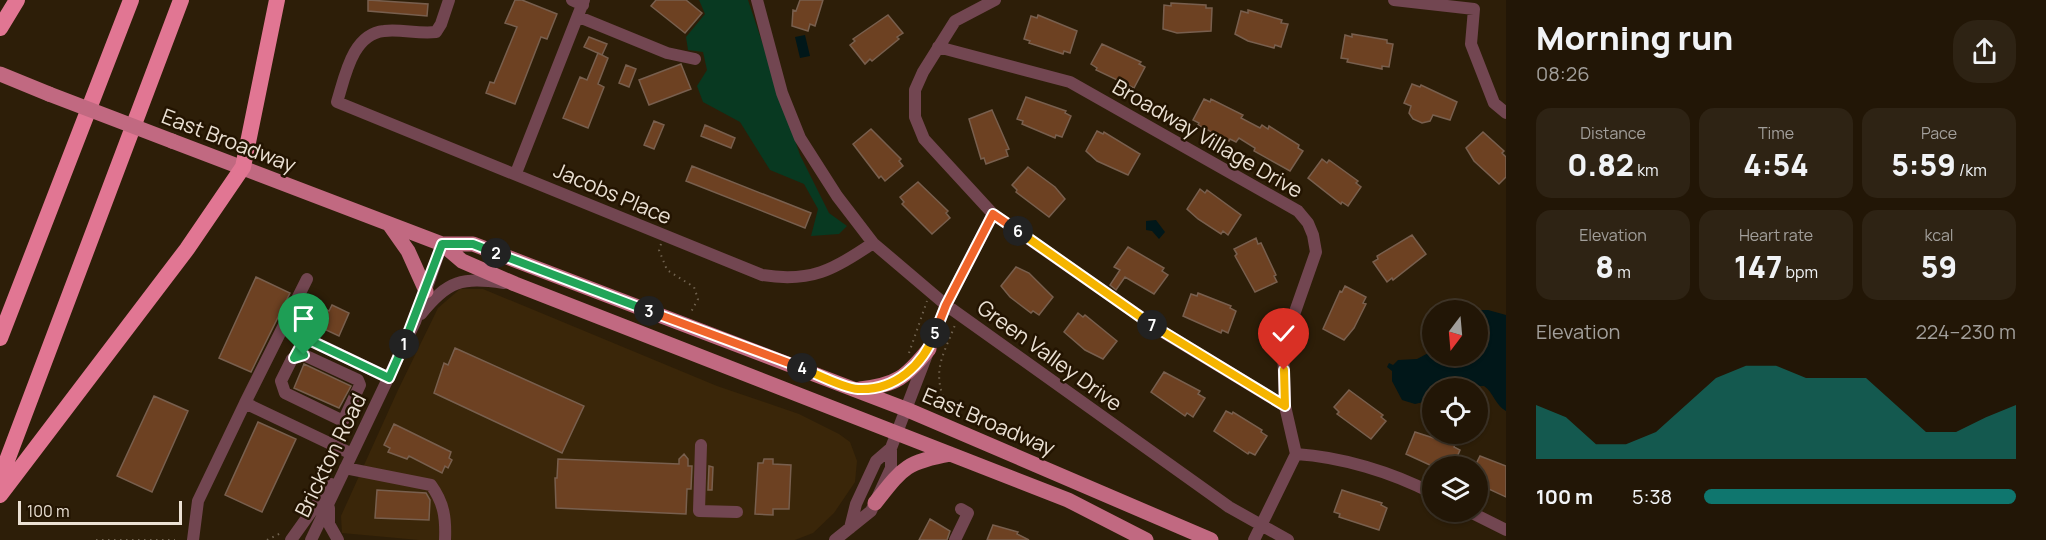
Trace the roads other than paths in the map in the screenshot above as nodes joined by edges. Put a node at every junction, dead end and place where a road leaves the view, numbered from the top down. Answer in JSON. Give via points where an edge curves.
{"nodes":[{"id":1,"x":16,"y":0,"type":"edge"},
{"id":2,"x":130,"y":0,"type":"edge"},
{"id":3,"x":182,"y":0,"type":"edge"},
{"id":4,"x":277,"y":0,"type":"edge"},
{"id":5,"x":449,"y":0,"type":"edge"},
{"id":6,"x":758,"y":0,"type":"edge"},
{"id":7,"x":995,"y":0,"type":"edge"},
{"id":8,"x":1394,"y":0,"type":"edge"},
{"id":9,"x":580,"y":2,"type":"edge"},
{"id":10,"x":1475,"y":5,"type":"edge"},
{"id":11,"x":579,"y":17,"type":"junction"},
{"id":12,"x":0,"y":28,"type":"edge"},
{"id":13,"x":938,"y":47,"type":"junction"},
{"id":14,"x":695,"y":59,"type":"dead end"},
{"id":15,"x":0,"y":75,"type":"edge"},
{"id":16,"x":1506,"y":114,"type":"edge"},
{"id":17,"x":243,"y":167,"type":"junction"},
{"id":18,"x":516,"y":173,"type":"junction"},
{"id":19,"x":993,"y":214,"type":"junction"},
{"id":20,"x":389,"y":224,"type":"junction"},
{"id":21,"x":873,"y":243,"type":"junction"},
{"id":22,"x":442,"y":244,"type":"junction"},
{"id":23,"x":307,"y":279,"type":"dead end"},
{"id":24,"x":515,"y":284,"type":"junction"},
{"id":25,"x":426,"y":291,"type":"junction"},
{"id":26,"x":946,"y":305,"type":"junction"},
{"id":27,"x":415,"y":322,"type":"junction"},
{"id":28,"x":283,"y":327,"type":"junction"},
{"id":29,"x":0,"y":338,"type":"edge"},
{"id":30,"x":305,"y":338,"type":"junction"},
{"id":31,"x":929,"y":349,"type":"junction"},
{"id":32,"x":294,"y":358,"type":"junction"},
{"id":33,"x":389,"y":378,"type":"junction"},
{"id":34,"x":857,"y":389,"type":"junction"},
{"id":35,"x":245,"y":403,"type":"junction"},
{"id":36,"x":1285,"y":406,"type":"junction"},
{"id":37,"x":908,"y":410,"type":"junction"},
{"id":38,"x":898,"y":434,"type":"junction"},
{"id":39,"x":701,"y":445,"type":"dead end"},
{"id":40,"x":891,"y":448,"type":"junction"},
{"id":41,"x":1296,"y":453,"type":"junction"},
{"id":42,"x":352,"y":454,"type":"junction"},
{"id":43,"x":950,"y":454,"type":"junction"},
{"id":44,"x":344,"y":470,"type":"junction"},
{"id":45,"x":0,"y":479,"type":"edge"},
{"id":46,"x":1422,"y":489,"type":"edge"},
{"id":47,"x":0,"y":495,"type":"edge"},
{"id":48,"x":329,"y":501,"type":"junction"},
{"id":49,"x":875,"y":503,"type":"junction"},
{"id":50,"x":961,"y":509,"type":"dead end"},
{"id":51,"x":737,"y":512,"type":"dead end"},
{"id":52,"x":1488,"y":521,"type":"edge"},
{"id":53,"x":1263,"y":526,"type":"junction"},
{"id":54,"x":850,"y":528,"type":"junction"},
{"id":55,"x":1506,"y":530,"type":"edge"},
{"id":56,"x":193,"y":540,"type":"edge"},
{"id":57,"x":291,"y":540,"type":"edge"},
{"id":58,"x":311,"y":540,"type":"edge"},
{"id":59,"x":338,"y":540,"type":"edge"},
{"id":60,"x":446,"y":540,"type":"edge"},
{"id":61,"x":835,"y":540,"type":"edge"},
{"id":62,"x":955,"y":540,"type":"edge"},
{"id":63,"x":1146,"y":540,"type":"edge"},
{"id":64,"x":1211,"y":540,"type":"edge"},
{"id":65,"x":1254,"y":540,"type":"edge"},
{"id":66,"x":1288,"y":540,"type":"edge"}],
"edges":[{"from":1,"to":12,"type":"highway"},
{"from":2,"to":29,"type":"highway"},
{"from":3,"to":45,"type":"highway"},
{"from":4,"to":17,"type":"highway"},
{"from":5,"to":18,"type":"street","name":"Jacobs Place","via":[[436,32],[382,31],[370,35],[351,59],[337,102]]},
{"from":6,"to":21,"type":"street","name":"Green Valley Drive","via":[[782,93],[800,138]]},
{"from":7,"to":13,"type":"street","via":[[955,21]]},
{"from":8,"to":10,"type":"street"},
{"from":9,"to":11,"type":"street"},
{"from":10,"to":16,"type":"street","via":[[1471,44],[1494,103]]},
{"from":11,"to":14,"type":"street","via":[[667,53]]},
{"from":11,"to":18,"type":"street"},
{"from":13,"to":19,"type":"street","via":[[915,90],[915,117],[924,139]]},
{"from":13,"to":36,"type":"street","name":"Broadway Village Drive","via":[[1070,82],[1298,211],[1311,229],[1316,252],[1283,346]]},
{"from":15,"to":17,"type":"main road","name":"East Broadway","bridge":true},
{"from":17,"to":20,"type":"main road","name":"East Broadway"},
{"from":17,"to":47,"type":"highway","via":[[187,249]]},
{"from":18,"to":21,"type":"street","name":"Jacobs Place","via":[[762,275],[787,279],[826,272]]},
{"from":19,"to":26,"type":"street"},
{"from":19,"to":36,"type":"street","via":[[1158,329]]},
{"from":20,"to":22,"type":"main road","name":"East Broadway"},
{"from":20,"to":25,"type":"main road","via":[[408,251]]},
{"from":21,"to":26,"type":"street","name":"Green Valley Drive"},
{"from":22,"to":24,"type":"main road","name":"East Broadway","via":[[462,261]]},
{"from":22,"to":25,"type":"street","name":"Brickton Road"},
{"from":22,"to":34,"type":"main road","name":"East Broadway","via":[[473,244]]},
{"from":23,"to":28,"type":"street"},
{"from":24,"to":27,"type":"street","name":"Brickton Road","via":[[478,279],[457,284],[439,292]]},
{"from":24,"to":38,"type":"main road","name":"East Broadway"},
{"from":25,"to":27,"type":"street","name":"Brickton Road"},
{"from":26,"to":31,"type":"street"},
{"from":26,"to":53,"type":"street","name":"Green Valley Drive","via":[[1229,507]]},
{"from":27,"to":33,"type":"street","name":"Brickton Road"},
{"from":28,"to":30,"type":"street"},
{"from":28,"to":35,"type":"street"},
{"from":30,"to":32,"type":"street"},
{"from":30,"to":33,"type":"street"},
{"from":31,"to":34,"type":"main road","via":[[907,375],[894,383]]},
{"from":31,"to":37,"type":"street"},
{"from":32,"to":32,"type":"street","via":[[281,381],[285,393],[343,421],[360,385],[358,380],[304,355]]},
{"from":33,"to":42,"type":"street","name":"Brickton Road"},
{"from":34,"to":37,"type":"main road","name":"East Broadway"},
{"from":35,"to":42,"type":"street"},
{"from":35,"to":56,"type":"street","via":[[198,501]]},
{"from":36,"to":41,"type":"street","name":"Broadway Village Drive"},
{"from":37,"to":38,"type":"street"},
{"from":37,"to":64,"type":"main road","name":"East Broadway"},
{"from":38,"to":40,"type":"street"},
{"from":38,"to":43,"type":"main road","name":"East Broadway"},
{"from":39,"to":51,"type":"street","via":[[699,511]]},
{"from":40,"to":49,"type":"street","via":[[891,468]]},
{"from":40,"to":54,"type":"street","via":[[876,461],[856,504]]},
{"from":41,"to":46,"type":"street","via":[[1351,462]]},
{"from":41,"to":53,"type":"street"},
{"from":42,"to":44,"type":"street","name":"Brickton Road"},
{"from":43,"to":49,"type":"main road","via":[[913,462]]},
{"from":43,"to":63,"type":"main road","name":"East Broadway","via":[[1068,500]]},
{"from":44,"to":48,"type":"street","name":"Brickton Road"},
{"from":44,"to":57,"type":"street"},
{"from":44,"to":60,"type":"street","via":[[431,485],[441,500]]},
{"from":48,"to":58,"type":"street","name":"Brickton Road"},
{"from":48,"to":59,"type":"street","via":[[329,524]]},
{"from":49,"to":54,"type":"street","via":[[871,512]]},
{"from":50,"to":62,"type":"street","via":[[968,513]]},
{"from":52,"to":55,"type":"street"},
{"from":53,"to":65,"type":"street"},
{"from":53,"to":66,"type":"street","name":"Green Valley Drive"},
{"from":54,"to":61,"type":"street"}]}
